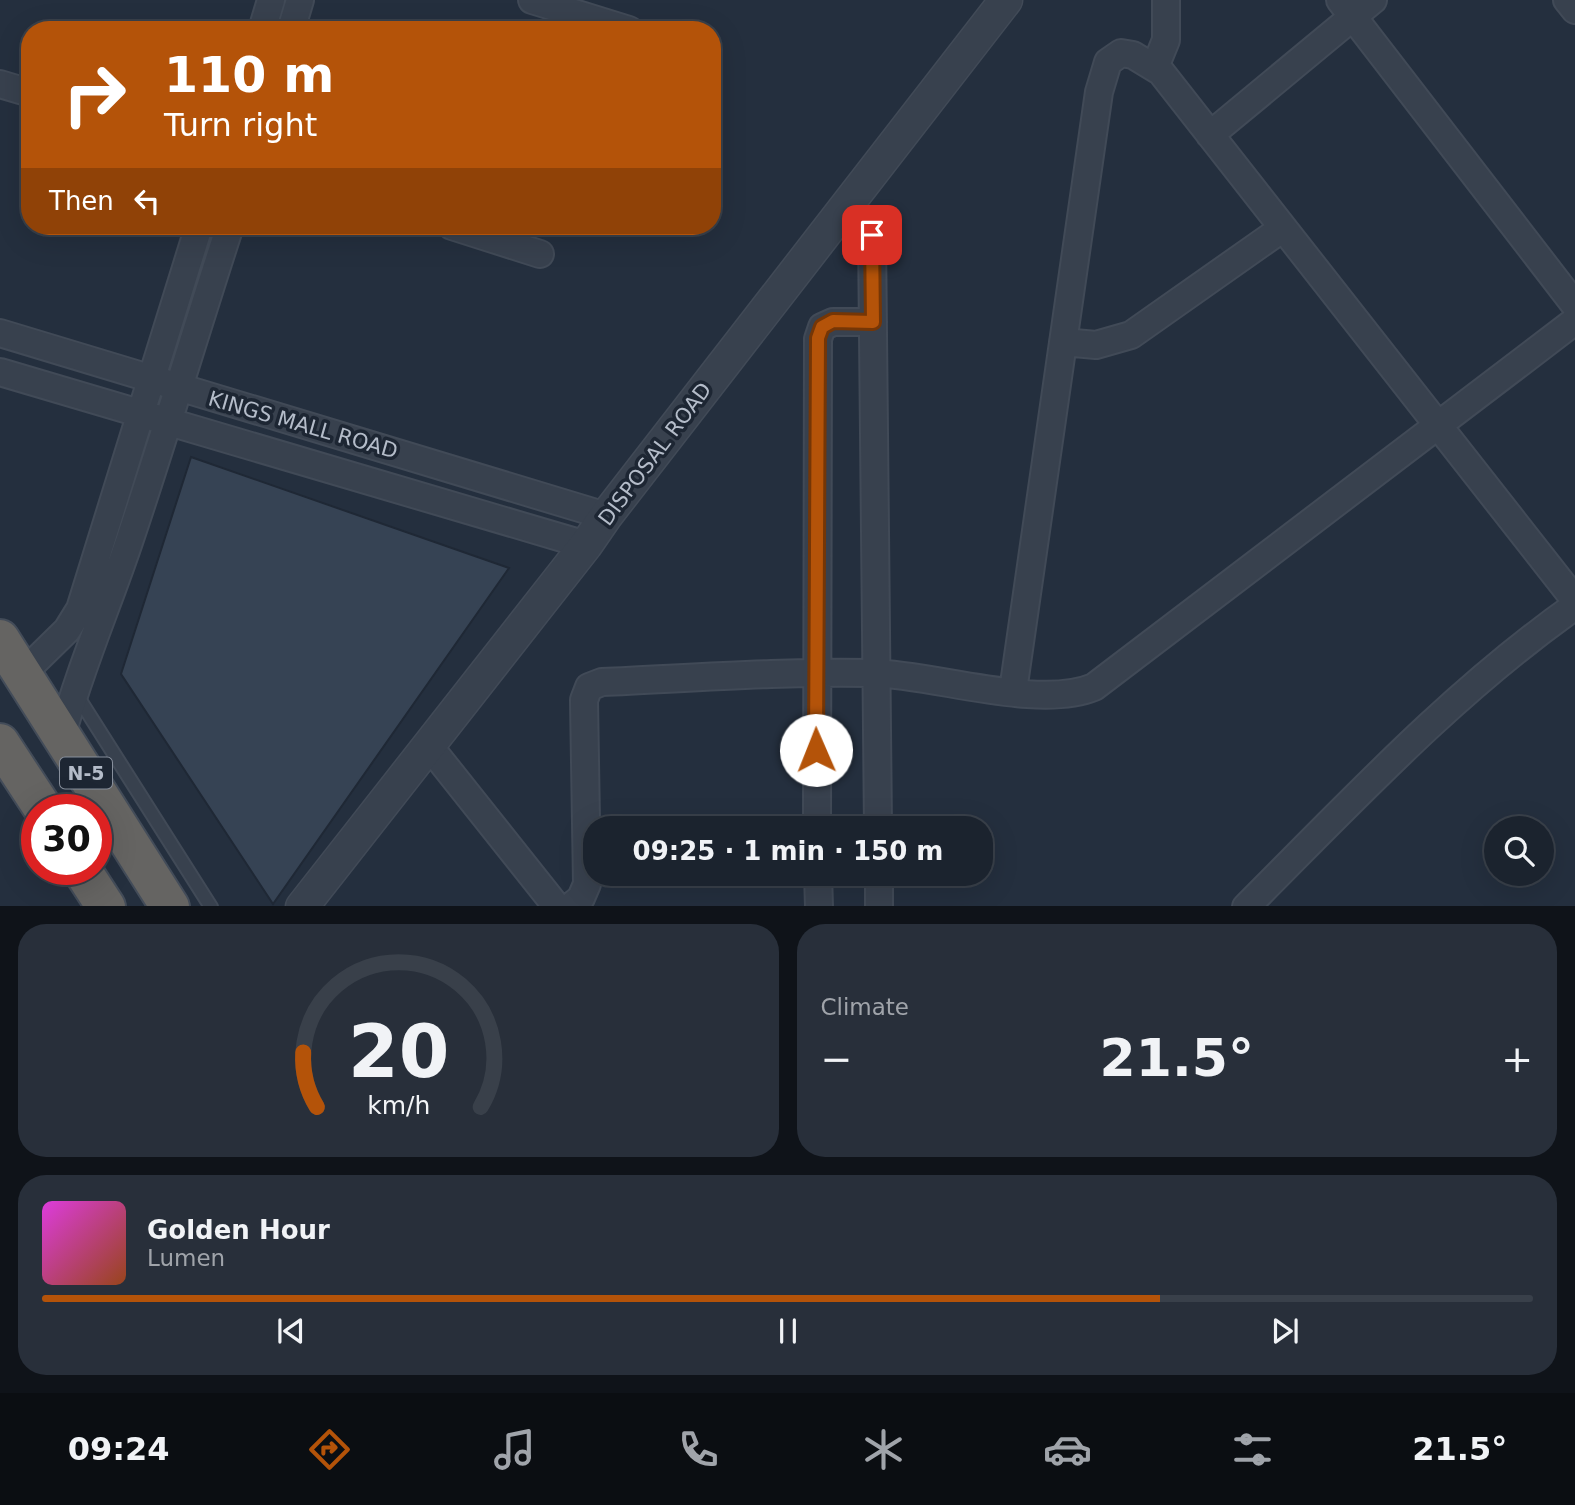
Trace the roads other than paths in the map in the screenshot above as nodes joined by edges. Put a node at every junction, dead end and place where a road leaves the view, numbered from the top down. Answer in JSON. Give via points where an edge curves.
{"nodes":[{"id":1,"x":271,"y":0,"type":"edge"},
{"id":2,"x":300,"y":0,"type":"edge"},
{"id":3,"x":532,"y":0,"type":"edge"},
{"id":4,"x":1006,"y":0,"type":"edge"},
{"id":5,"x":1166,"y":0,"type":"edge"},
{"id":6,"x":1373,"y":0,"type":"edge"},
{"id":7,"x":1567,"y":0,"type":"edge"},
{"id":8,"x":1346,"y":8,"type":"edge"},
{"id":9,"x":1575,"y":10,"type":"edge"},
{"id":10,"x":265,"y":21,"type":"edge"},
{"id":11,"x":293,"y":21,"type":"edge"},
{"id":12,"x":600,"y":21,"type":"edge"},
{"id":13,"x":1155,"y":67,"type":"junction"},
{"id":14,"x":0,"y":84,"type":"edge"},
{"id":15,"x":21,"y":90,"type":"edge"},
{"id":16,"x":1210,"y":135,"type":"junction"},
{"id":17,"x":1283,"y":228,"type":"junction"},
{"id":18,"x":196,"y":235,"type":"edge"},
{"id":19,"x":227,"y":235,"type":"edge"},
{"id":20,"x":480,"y":235,"type":"edge"},
{"id":21,"x":872,"y":235,"type":"dead end"},
{"id":22,"x":540,"y":254,"type":"dead end"},
{"id":23,"x":1575,"y":305,"type":"edge"},
{"id":24,"x":1575,"y":321,"type":"edge"},
{"id":25,"x":873,"y":322,"type":"junction"},
{"id":26,"x":0,"y":333,"type":"edge"},
{"id":27,"x":1063,"y":342,"type":"junction"},
{"id":28,"x":0,"y":372,"type":"edge"},
{"id":29,"x":150,"y":379,"type":"junction"},
{"id":30,"x":179,"y":388,"type":"junction"},
{"id":31,"x":140,"y":412,"type":"junction"},
{"id":32,"x":170,"y":421,"type":"junction"},
{"id":33,"x":1437,"y":426,"type":"junction"},
{"id":34,"x":606,"y":516,"type":"junction"},
{"id":35,"x":586,"y":545,"type":"junction"},
{"id":36,"x":1575,"y":600,"type":"edge"},
{"id":37,"x":1575,"y":606,"type":"edge"},
{"id":38,"x":0,"y":639,"type":"edge"},
{"id":39,"x":23,"y":673,"type":"junction"},
{"id":40,"x":815,"y":673,"type":"junction"},
{"id":41,"x":876,"y":673,"type":"junction"},
{"id":42,"x":74,"y":690,"type":"junction"},
{"id":43,"x":1013,"y":691,"type":"junction"},
{"id":44,"x":62,"y":735,"type":"junction"},
{"id":45,"x":0,"y":743,"type":"edge"},
{"id":46,"x":429,"y":746,"type":"junction"},
{"id":47,"x":33,"y":794,"type":"edge"},
{"id":48,"x":817,"y":816,"type":"edge"},
{"id":49,"x":878,"y":816,"type":"edge"},
{"id":50,"x":92,"y":885,"type":"edge"},
{"id":51,"x":818,"y":886,"type":"edge"},
{"id":52,"x":879,"y":886,"type":"edge"},
{"id":53,"x":106,"y":906,"type":"edge"},
{"id":54,"x":170,"y":906,"type":"edge"},
{"id":55,"x":211,"y":906,"type":"edge"},
{"id":56,"x":302,"y":906,"type":"edge"},
{"id":57,"x":558,"y":906,"type":"edge"},
{"id":58,"x":570,"y":906,"type":"edge"},
{"id":59,"x":818,"y":906,"type":"edge"},
{"id":60,"x":879,"y":906,"type":"edge"},
{"id":61,"x":1246,"y":906,"type":"edge"}],
"edges":[{"from":1,"to":10,"type":"street"},
{"from":2,"to":11,"type":"street"},
{"from":3,"to":12,"type":"street"},
{"from":4,"to":34,"type":"street","name":"DISPOSAL ROAD"},
{"from":5,"to":13,"type":"street","via":[[1166,40]]},
{"from":6,"to":8,"type":"street"},
{"from":7,"to":9,"type":"street"},
{"from":8,"to":16,"type":"street"},
{"from":8,"to":23,"type":"street"},
{"from":13,"to":16,"type":"street"},
{"from":13,"to":27,"type":"street","via":[[1121,53],[1108,62],[1100,83]]},
{"from":14,"to":15,"type":"street"},
{"from":16,"to":17,"type":"street"},
{"from":17,"to":27,"type":"street","via":[[1131,335],[1096,345]]},
{"from":17,"to":33,"type":"street"},
{"from":18,"to":29,"type":"street"},
{"from":19,"to":30,"type":"street"},
{"from":20,"to":22,"type":"street"},
{"from":21,"to":25,"type":"street"},
{"from":24,"to":33,"type":"street"},
{"from":25,"to":40,"type":"street","via":[[833,321],[822,327],[818,338]]},
{"from":25,"to":41,"type":"street"},
{"from":26,"to":29,"type":"street","name":"KINGS MALL ROAD"},
{"from":27,"to":43,"type":"street"},
{"from":28,"to":31,"type":"street"},
{"from":29,"to":30,"type":"street","name":"KINGS MALL ROAD"},
{"from":29,"to":31,"type":"street"},
{"from":30,"to":32,"type":"street"},
{"from":30,"to":34,"type":"street","name":"KINGS MALL ROAD"},
{"from":31,"to":32,"type":"street"},
{"from":31,"to":39,"type":"street","via":[[80,609],[67,630]]},
{"from":32,"to":35,"type":"street"},
{"from":32,"to":42,"type":"street"},
{"from":33,"to":36,"type":"street"},
{"from":33,"to":43,"type":"street","via":[[1094,687],[1068,696]]},
{"from":34,"to":35,"type":"street","name":"DISPOSAL ROAD"},
{"from":35,"to":46,"type":"street","name":"DISPOSAL ROAD"},
{"from":37,"to":61,"type":"street","via":[[1489,672]]},
{"from":38,"to":39,"type":"highway","number":"N-5"},
{"from":39,"to":44,"type":"highway","number":"N-5"},
{"from":40,"to":41,"type":"street"},
{"from":40,"to":48,"type":"street"},
{"from":40,"to":58,"type":"street","via":[[602,682],[589,688],[584,700],[587,884],[581,898]]},
{"from":41,"to":43,"type":"street"},
{"from":41,"to":49,"type":"street"},
{"from":42,"to":44,"type":"street"},
{"from":42,"to":55,"type":"lane"},
{"from":44,"to":54,"type":"highway","number":"N-5"},
{"from":45,"to":47,"type":"highway","number":"N-5"},
{"from":46,"to":56,"type":"street","name":"DISPOSAL ROAD"},
{"from":46,"to":57,"type":"street"},
{"from":50,"to":53,"type":"highway"},
{"from":51,"to":59,"type":"street"},
{"from":52,"to":60,"type":"street"}]}
